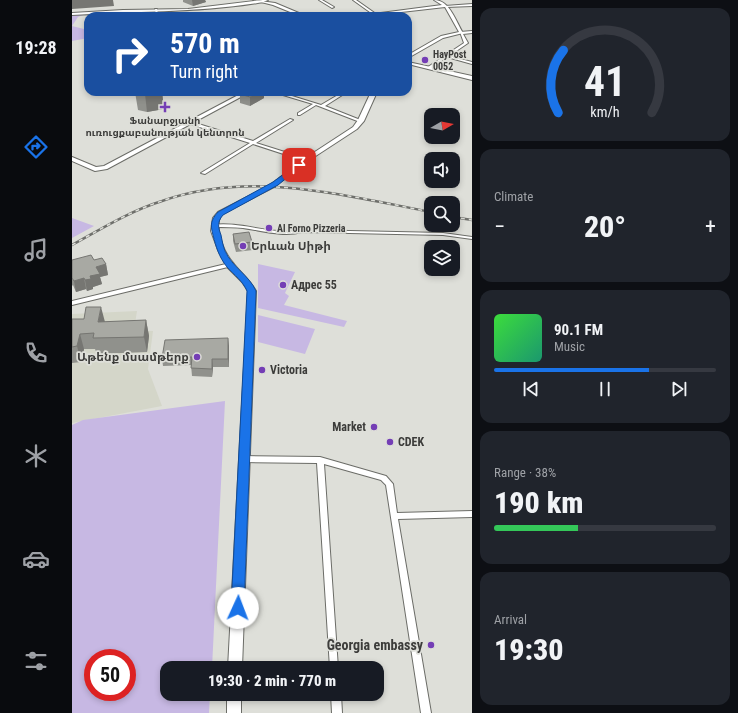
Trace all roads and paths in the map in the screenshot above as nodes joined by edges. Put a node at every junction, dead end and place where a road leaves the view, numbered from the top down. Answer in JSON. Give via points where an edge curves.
{"nodes":[{"id":1,"x":255,"y":0,"type":"edge"},
{"id":2,"x":320,"y":0,"type":"edge"},
{"id":3,"x":354,"y":0,"type":"edge"},
{"id":4,"x":436,"y":0,"type":"edge"},
{"id":5,"x":264,"y":1,"type":"edge"},
{"id":6,"x":472,"y":5,"type":"edge"},
{"id":7,"x":446,"y":6,"type":"junction"},
{"id":8,"x":333,"y":7,"type":"dead end"},
{"id":9,"x":156,"y":10,"type":"joint"},
{"id":10,"x":110,"y":11,"type":"joint"},
{"id":11,"x":97,"y":12,"type":"edge"},
{"id":12,"x":98,"y":12,"type":"edge"},
{"id":13,"x":293,"y":12,"type":"edge"},
{"id":14,"x":372,"y":12,"type":"edge"},
{"id":15,"x":399,"y":12,"type":"edge"},
{"id":16,"x":84,"y":13,"type":"edge"},
{"id":17,"x":84,"y":13,"type":"edge"},
{"id":18,"x":72,"y":14,"type":"edge"},
{"id":19,"x":461,"y":32,"type":"junction"},
{"id":20,"x":472,"y":32,"type":"edge"},
{"id":21,"x":412,"y":55,"type":"edge"},
{"id":22,"x":446,"y":56,"type":"junction"},
{"id":23,"x":472,"y":62,"type":"edge"},
{"id":24,"x":412,"y":65,"type":"edge"},
{"id":25,"x":429,"y":68,"type":"junction"},
{"id":26,"x":472,"y":78,"type":"edge"},
{"id":27,"x":241,"y":96,"type":"edge"},
{"id":28,"x":289,"y":96,"type":"edge"},
{"id":29,"x":338,"y":96,"type":"edge"},
{"id":30,"x":373,"y":96,"type":"edge"},
{"id":31,"x":316,"y":104,"type":"junction"},
{"id":32,"x":322,"y":106,"type":"junction"},
{"id":33,"x":299,"y":114,"type":"dead end"},
{"id":34,"x":291,"y":120,"type":"dead end"},
{"id":35,"x":361,"y":121,"type":"junction"},
{"id":36,"x":192,"y":122,"type":"junction"},
{"id":37,"x":254,"y":143,"type":"junction"},
{"id":38,"x":72,"y":159,"type":"edge"},
{"id":39,"x":306,"y":160,"type":"junction"},
{"id":40,"x":203,"y":173,"type":"dead end"},
{"id":41,"x":214,"y":226,"type":"junction"},
{"id":42,"x":472,"y":238,"type":"edge"},
{"id":43,"x":230,"y":265,"type":"junction"},
{"id":44,"x":72,"y":303,"type":"edge"},
{"id":45,"x":244,"y":459,"type":"junction"},
{"id":46,"x":320,"y":460,"type":"junction"},
{"id":47,"x":472,"y":514,"type":"edge"},
{"id":48,"x":394,"y":516,"type":"junction"},
{"id":49,"x":235,"y":661,"type":"edge"},
{"id":50,"x":334,"y":661,"type":"edge"},
{"id":51,"x":234,"y":701,"type":"edge"},
{"id":52,"x":336,"y":701,"type":"edge"},
{"id":53,"x":234,"y":713,"type":"edge"},
{"id":54,"x":337,"y":713,"type":"edge"},
{"id":55,"x":426,"y":713,"type":"edge"}],
"edges":[{"from":1,"to":5,"type":"main road"},
{"from":2,"to":8,"type":"street"},
{"from":3,"to":14,"type":"street"},
{"from":4,"to":7,"type":"street"},
{"from":5,"to":9,"type":"street","via":[[205,8]]},
{"from":5,"to":12,"type":"street","via":[[188,9]]},
{"from":5,"to":13,"type":"main road"},
{"from":6,"to":7,"type":"street"},
{"from":7,"to":15,"type":"street"},
{"from":7,"to":19,"type":"street"},
{"from":9,"to":10,"type":"street"},
{"from":10,"to":11,"type":"street"},
{"from":16,"to":18,"type":"street"},
{"from":17,"to":18,"type":"street"},
{"from":19,"to":20,"type":"street"},
{"from":19,"to":21,"type":"street","via":[[442,37]]},
{"from":19,"to":22,"type":"street","via":[[466,44]]},
{"from":22,"to":23,"type":"street"},
{"from":22,"to":25,"type":"street"},
{"from":24,"to":25,"type":"main road"},
{"from":25,"to":26,"type":"main road"},
{"from":27,"to":36,"type":"street"},
{"from":28,"to":31,"type":"street"},
{"from":29,"to":32,"type":"street"},
{"from":30,"to":35,"type":"main road"},
{"from":31,"to":32,"type":"street"},
{"from":31,"to":33,"type":"street"},
{"from":32,"to":35,"type":"street"},
{"from":34,"to":37,"type":"street"},
{"from":35,"to":39,"type":"main road","via":[[355,128]]},
{"from":36,"to":37,"type":"street"},
{"from":36,"to":38,"type":"street","via":[[100,169]]},
{"from":37,"to":39,"type":"street"},
{"from":37,"to":40,"type":"street"},
{"from":39,"to":41,"type":"main road","via":[[272,186],[220,213]]},
{"from":41,"to":42,"type":"street","via":[[234,226],[288,234],[303,231],[443,234]]},
{"from":41,"to":43,"type":"main road","via":[[221,251]]},
{"from":43,"to":44,"type":"street"},
{"from":43,"to":45,"type":"main road","via":[[252,291]]},
{"from":45,"to":46,"type":"street"},
{"from":45,"to":49,"type":"main road"},
{"from":46,"to":48,"type":"street","via":[[385,479]]},
{"from":46,"to":50,"type":"street"},
{"from":47,"to":48,"type":"street"},
{"from":48,"to":55,"type":"street"},
{"from":51,"to":53,"type":"main road"},
{"from":52,"to":54,"type":"street"}]}
